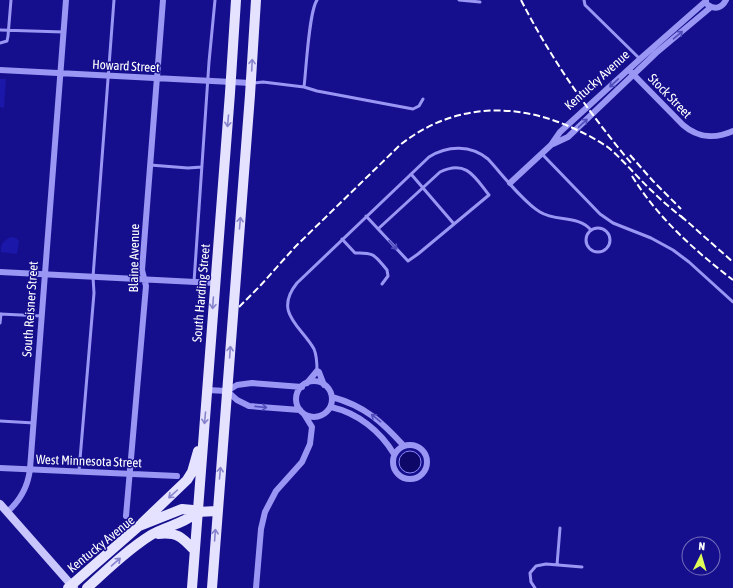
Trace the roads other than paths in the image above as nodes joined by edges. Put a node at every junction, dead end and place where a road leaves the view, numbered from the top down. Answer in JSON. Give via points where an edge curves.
{"nodes":[{"id":1,"x":11,"y":0,"type":"edge"},
{"id":2,"x":66,"y":0,"type":"edge"},
{"id":3,"x":114,"y":0,"type":"edge"},
{"id":4,"x":163,"y":0,"type":"edge"},
{"id":5,"x":215,"y":0,"type":"edge"},
{"id":6,"x":236,"y":0,"type":"edge"},
{"id":7,"x":256,"y":0,"type":"edge"},
{"id":8,"x":317,"y":0,"type":"edge"},
{"id":9,"x":459,"y":0,"type":"edge"},
{"id":10,"x":584,"y":0,"type":"edge"},
{"id":11,"x":726,"y":0,"type":"edge"},
{"id":12,"x":706,"y":1,"type":"edge"},
{"id":13,"x":480,"y":2,"type":"dead end"},
{"id":14,"x":711,"y":6,"type":"junction"},
{"id":15,"x":0,"y":30,"type":"edge"},
{"id":16,"x":9,"y":30,"type":"junction"},
{"id":17,"x":62,"y":32,"type":"junction"},
{"id":18,"x":0,"y":43,"type":"edge"},
{"id":19,"x":640,"y":59,"type":"junction"},
{"id":20,"x":628,"y":69,"type":"junction"},
{"id":21,"x":0,"y":70,"type":"edge"},
{"id":22,"x":59,"y":73,"type":"junction"},
{"id":23,"x":634,"y":75,"type":"junction"},
{"id":24,"x":108,"y":76,"type":"junction"},
{"id":25,"x":157,"y":78,"type":"junction"},
{"id":26,"x":208,"y":81,"type":"junction"},
{"id":27,"x":231,"y":82,"type":"junction"},
{"id":28,"x":251,"y":83,"type":"junction"},
{"id":29,"x":304,"y":87,"type":"junction"},
{"id":30,"x":423,"y":100,"type":"dead end"},
{"id":31,"x":733,"y":132,"type":"edge"},
{"id":32,"x":551,"y":145,"type":"junction"},
{"id":33,"x":542,"y":154,"type":"junction"},
{"id":34,"x":150,"y":166,"type":"junction"},
{"id":35,"x":202,"y":167,"type":"junction"},
{"id":36,"x":411,"y":174,"type":"junction"},
{"id":37,"x":510,"y":183,"type":"junction"},
{"id":38,"x":423,"y":188,"type":"junction"},
{"id":39,"x":366,"y":216,"type":"junction"},
{"id":40,"x":454,"y":224,"type":"junction"},
{"id":41,"x":378,"y":229,"type":"junction"},
{"id":42,"x":591,"y":230,"type":"junction"},
{"id":43,"x":342,"y":239,"type":"junction"},
{"id":44,"x":0,"y":272,"type":"edge"},
{"id":45,"x":46,"y":274,"type":"junction"},
{"id":46,"x":93,"y":277,"type":"junction"},
{"id":47,"x":144,"y":279,"type":"junction"},
{"id":48,"x":194,"y":282,"type":"junction"},
{"id":49,"x":215,"y":283,"type":"junction"},
{"id":50,"x":382,"y":284,"type":"dead end"},
{"id":51,"x":733,"y":302,"type":"edge"},
{"id":52,"x":0,"y":314,"type":"edge"},
{"id":53,"x":42,"y":316,"type":"junction"},
{"id":54,"x":0,"y":324,"type":"edge"},
{"id":55,"x":317,"y":371,"type":"junction"},
{"id":56,"x":304,"y":385,"type":"junction"},
{"id":57,"x":324,"y":385,"type":"junction"},
{"id":58,"x":207,"y":390,"type":"junction"},
{"id":59,"x":227,"y":391,"type":"junction"},
{"id":60,"x":332,"y":397,"type":"junction"},
{"id":61,"x":331,"y":407,"type":"junction"},
{"id":62,"x":302,"y":412,"type":"junction"},
{"id":63,"x":321,"y":416,"type":"junction"},
{"id":64,"x":0,"y":421,"type":"edge"},
{"id":65,"x":34,"y":423,"type":"junction"},
{"id":66,"x":312,"y":427,"type":"junction"},
{"id":67,"x":203,"y":436,"type":"junction"},
{"id":68,"x":404,"y":446,"type":"junction"},
{"id":69,"x":394,"y":454,"type":"junction"},
{"id":70,"x":0,"y":468,"type":"edge"},
{"id":71,"x":30,"y":469,"type":"junction"},
{"id":72,"x":79,"y":471,"type":"junction"},
{"id":73,"x":130,"y":473,"type":"junction"},
{"id":74,"x":177,"y":476,"type":"dead end"},
{"id":75,"x":0,"y":504,"type":"edge"},
{"id":76,"x":217,"y":511,"type":"junction"},
{"id":77,"x":7,"y":512,"type":"junction"},
{"id":78,"x":197,"y":512,"type":"junction"},
{"id":79,"x":126,"y":516,"type":"dead end"},
{"id":80,"x":139,"y":526,"type":"junction"},
{"id":81,"x":560,"y":528,"type":"dead end"},
{"id":82,"x":152,"y":534,"type":"junction"},
{"id":83,"x":194,"y":550,"type":"junction"},
{"id":84,"x":557,"y":565,"type":"junction"},
{"id":85,"x":582,"y":568,"type":"dead end"},
{"id":86,"x":71,"y":587,"type":"edge"},
{"id":87,"x":87,"y":588,"type":"edge"},
{"id":88,"x":192,"y":588,"type":"edge"},
{"id":89,"x":212,"y":588,"type":"edge"},
{"id":90,"x":256,"y":588,"type":"edge"},
{"id":91,"x":535,"y":588,"type":"edge"}],
"edges":[{"from":1,"to":16,"type":"lane"},
{"from":2,"to":17,"type":"street","name":"South Reisner Street"},
{"from":3,"to":24,"type":"lane"},
{"from":4,"to":25,"type":"street","name":"Blaine Avenue"},
{"from":5,"to":26,"type":"lane"},
{"from":6,"to":27,"type":"main road","name":"South Harding Street"},
{"from":28,"to":7,"type":"main road","one_way":true},
{"from":8,"to":29,"type":"lane","via":[[313,8]]},
{"from":9,"to":13,"type":"lane"},
{"from":10,"to":19,"type":"lane"},
{"from":11,"to":14,"type":"street","via":[[718,8]]},
{"from":12,"to":14,"type":"street"},
{"from":12,"to":19,"type":"street","name":"Kentucky Avenue"},
{"from":23,"to":14,"type":"street","one_way":true},
{"from":15,"to":16,"type":"lane"},
{"from":16,"to":17,"type":"lane"},
{"from":16,"to":18,"type":"lane","via":[[7,41]]},
{"from":17,"to":22,"type":"street","name":"South Reisner Street"},
{"from":19,"to":20,"type":"street","name":"Kentucky Avenue"},
{"from":20,"to":23,"type":"street","name":"Stock Street"},
{"from":20,"to":32,"type":"street","name":"Kentucky Avenue","one_way":true,"via":[[560,132]]},
{"from":21,"to":22,"type":"street","name":"Howard Street"},
{"from":22,"to":24,"type":"street","name":"Howard Street"},
{"from":22,"to":45,"type":"street","name":"South Reisner Street"},
{"from":23,"to":31,"type":"street","name":"Stock Street","via":[[689,130],[706,136]]},
{"from":32,"to":23,"type":"street","one_way":true,"via":[[568,137]]},
{"from":24,"to":25,"type":"street","name":"Howard Street"},
{"from":24,"to":46,"type":"lane"},
{"from":25,"to":26,"type":"street","name":"Howard Street"},
{"from":25,"to":34,"type":"street","name":"Blaine Avenue"},
{"from":26,"to":27,"type":"street","name":"Howard Street"},
{"from":26,"to":35,"type":"lane"},
{"from":27,"to":28,"type":"street","name":"Howard Street"},
{"from":27,"to":49,"type":"main road","name":"South Harding Street","one_way":true},
{"from":28,"to":29,"type":"lane"},
{"from":59,"to":28,"type":"main road","one_way":true},
{"from":29,"to":30,"type":"lane","via":[[413,109]]},
{"from":32,"to":33,"type":"street","name":"Kentucky Avenue"},
{"from":33,"to":37,"type":"street","name":"Kentucky Avenue"},
{"from":33,"to":51,"type":"lane","via":[[600,214],[613,223],[673,250]]},
{"from":34,"to":35,"type":"lane"},
{"from":34,"to":47,"type":"street","name":"Blaine Avenue","via":[[142,270]]},
{"from":35,"to":48,"type":"lane"},
{"from":36,"to":37,"type":"lane","via":[[437,152],[457,148],[473,150],[485,156]]},
{"from":36,"to":38,"type":"lane"},
{"from":36,"to":39,"type":"lane"},
{"from":37,"to":42,"type":"lane","via":[[532,208],[555,217],[575,220]]},
{"from":38,"to":40,"type":"lane"},
{"from":38,"to":40,"type":"lane","via":[[447,168],[463,168],[470,172],[490,195]]},
{"from":38,"to":41,"type":"lane"},
{"from":39,"to":41,"type":"lane"},
{"from":39,"to":43,"type":"lane"},
{"from":41,"to":40,"type":"lane","one_way":true,"via":[[408,261]]},
{"from":42,"to":42,"type":"lane","via":[[587,238],[588,245],[593,250],[604,250],[609,245],[610,237],[602,229]]},
{"from":43,"to":50,"type":"lane","via":[[355,253],[374,255],[388,270],[388,276]]},
{"from":43,"to":55,"type":"lane","via":[[297,283],[289,299],[291,320],[314,350]]},
{"from":44,"to":45,"type":"street"},
{"from":45,"to":46,"type":"street"},
{"from":45,"to":53,"type":"street","name":"South Reisner Street"},
{"from":46,"to":47,"type":"street"},
{"from":46,"to":72,"type":"lane","via":[[94,293]]},
{"from":47,"to":48,"type":"street"},
{"from":47,"to":73,"type":"street","name":"Blaine Avenue","via":[[146,286]]},
{"from":48,"to":49,"type":"street"},
{"from":49,"to":58,"type":"main road","name":"South Harding Street","one_way":true},
{"from":52,"to":53,"type":"lane"},
{"from":52,"to":54,"type":"lane"},
{"from":53,"to":65,"type":"street","name":"South Reisner Street"},
{"from":55,"to":56,"type":"street"},
{"from":55,"to":57,"type":"street"},
{"from":56,"to":57,"type":"street","via":[[316,382]]},
{"from":56,"to":59,"type":"street","via":[[252,383],[237,385]]},
{"from":56,"to":62,"type":"street","via":[[296,398]]},
{"from":57,"to":60,"type":"street"},
{"from":58,"to":59,"type":"street"},
{"from":58,"to":67,"type":"main road","name":"South Harding Street","one_way":true},
{"from":59,"to":62,"type":"street","one_way":true,"via":[[237,400],[250,406]]},
{"from":76,"to":59,"type":"main road","one_way":true},
{"from":60,"to":61,"type":"street"},
{"from":68,"to":60,"type":"street","one_way":true,"via":[[368,412]]},
{"from":61,"to":63,"type":"street"},
{"from":61,"to":69,"type":"street","via":[[367,423],[384,439]]},
{"from":62,"to":63,"type":"street","via":[[312,417]]},
{"from":62,"to":66,"type":"street"},
{"from":63,"to":66,"type":"street"},
{"from":64,"to":65,"type":"lane"},
{"from":65,"to":71,"type":"street","name":"South Reisner Street"},
{"from":66,"to":90,"type":"street","via":[[310,444],[302,462],[276,491],[265,512]]},
{"from":67,"to":78,"type":"main road","name":"South Harding Street"},
{"from":67,"to":80,"type":"main road","one_way":true,"via":[[187,480]]},
{"from":68,"to":69,"type":"street"},
{"from":68,"to":69,"type":"street","via":[[416,445],[426,454],[428,465],[423,474],[413,479],[401,477],[394,468]]},
{"from":70,"to":71,"type":"street","name":"West Minnesota Street"},
{"from":71,"to":72,"type":"street","name":"West Minnesota Street"},
{"from":71,"to":77,"type":"street","name":"South Reisner Street","via":[[24,492]]},
{"from":72,"to":73,"type":"street","name":"West Minnesota Street"},
{"from":73,"to":74,"type":"street","name":"West Minnesota Street"},
{"from":73,"to":79,"type":"street","name":"Blaine Avenue"},
{"from":75,"to":77,"type":"street"},
{"from":76,"to":78,"type":"main road","name":"Kentucky Avenue"},
{"from":89,"to":76,"type":"main road","one_way":true},
{"from":77,"to":86,"type":"street"},
{"from":78,"to":80,"type":"main road","name":"Kentucky Avenue","via":[[182,509]]},
{"from":78,"to":82,"type":"main road","name":"Kentucky Avenue","via":[[184,521]]},
{"from":78,"to":83,"type":"main road","name":"South Harding Street"},
{"from":80,"to":86,"type":"main road","name":"Kentucky Avenue"},
{"from":81,"to":84,"type":"lane"},
{"from":82,"to":83,"type":"main road","via":[[179,535]]},
{"from":87,"to":82,"type":"main road","name":"Kentucky Avenue","one_way":true},
{"from":83,"to":88,"type":"main road","name":"South Harding Street"},
{"from":84,"to":85,"type":"lane"},
{"from":84,"to":91,"type":"lane","via":[[536,566],[530,573]]}]}
